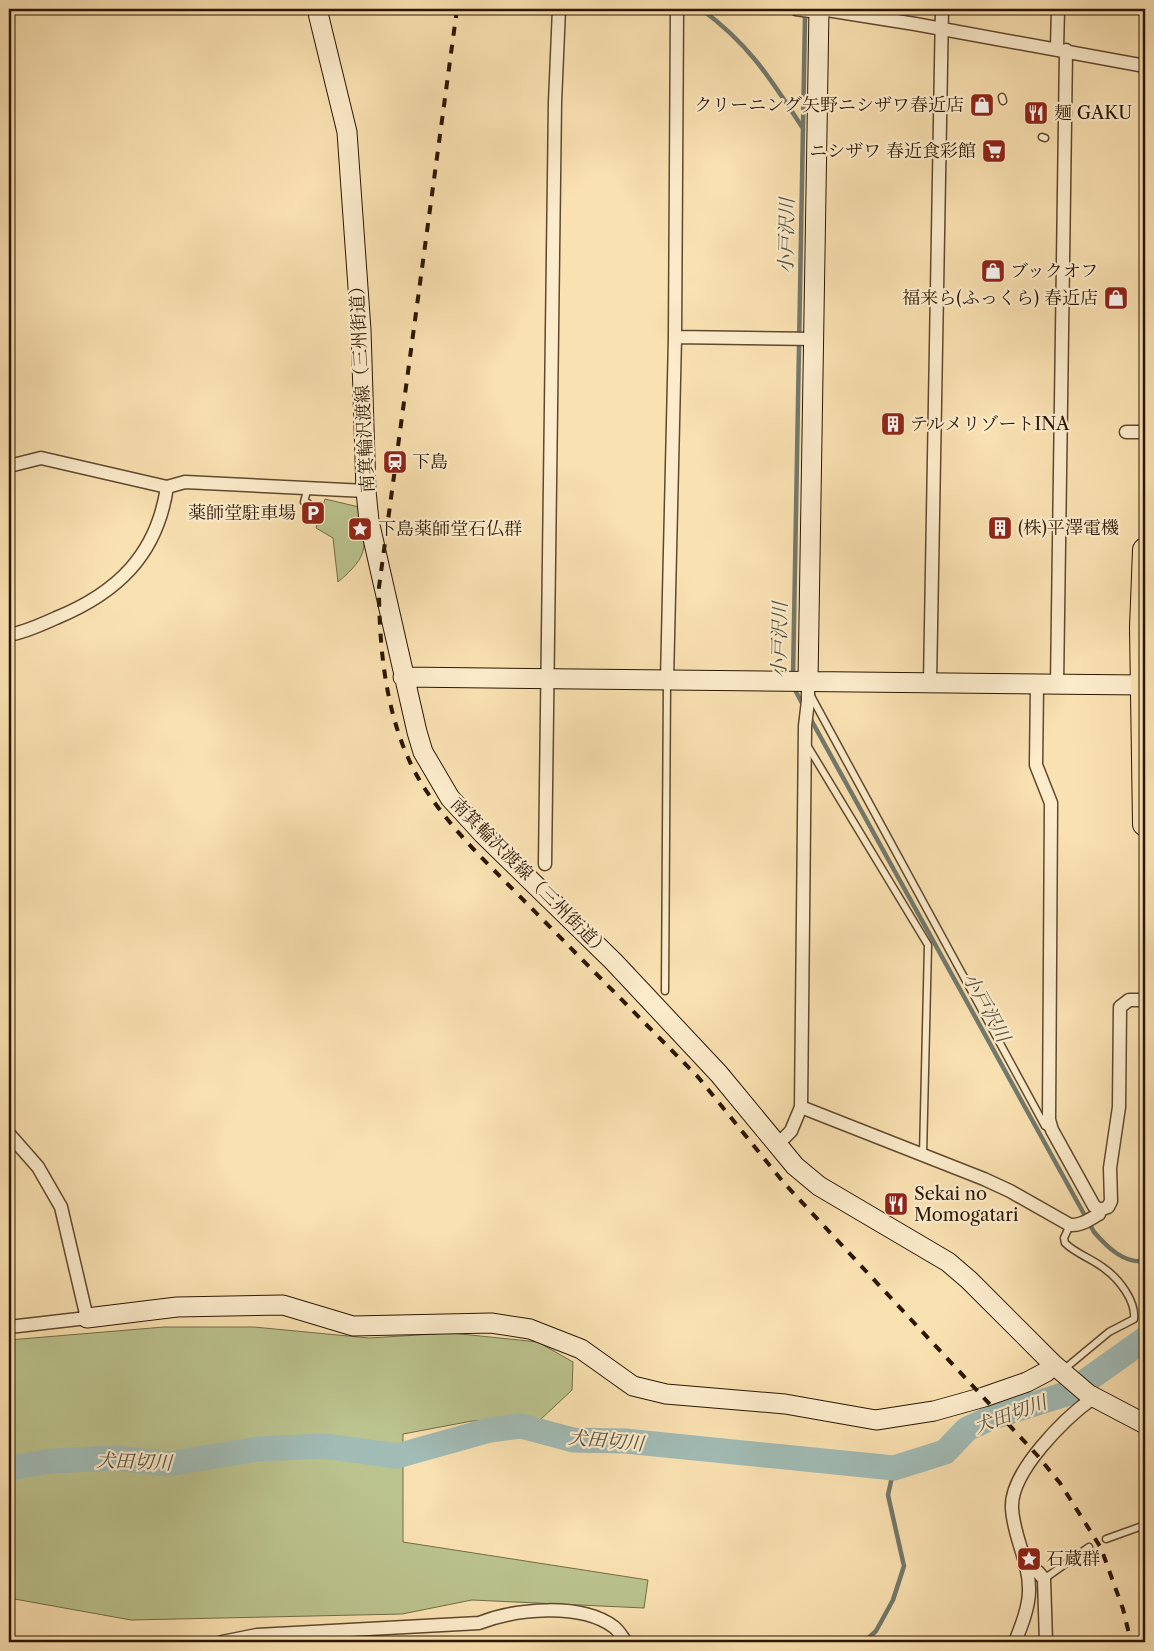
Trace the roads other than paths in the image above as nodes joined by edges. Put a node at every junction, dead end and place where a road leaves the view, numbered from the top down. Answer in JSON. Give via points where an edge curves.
{"nodes":[{"id":1,"x":317,"y":9,"type":"edge"},
{"id":2,"x":559,"y":9,"type":"edge"},
{"id":3,"x":677,"y":9,"type":"edge"},
{"id":4,"x":796,"y":9,"type":"edge"},
{"id":5,"x":942,"y":9,"type":"edge"},
{"id":6,"x":1058,"y":9,"type":"edge"},
{"id":7,"x":819,"y":10,"type":"edge"},
{"id":8,"x":942,"y":29,"type":"junction"},
{"id":9,"x":1061,"y":49,"type":"junction"},
{"id":10,"x":1145,"y":66,"type":"edge"},
{"id":11,"x":675,"y":337,"type":"junction"},
{"id":12,"x":811,"y":339,"type":"junction"},
{"id":13,"x":1126,"y":432,"type":"dead end"},
{"id":14,"x":1145,"y":432,"type":"edge"},
{"id":15,"x":9,"y":466,"type":"edge"},
{"id":16,"x":167,"y":487,"type":"junction"},
{"id":17,"x":308,"y":487,"type":"junction"},
{"id":18,"x":366,"y":492,"type":"junction"},
{"id":19,"x":308,"y":503,"type":"dead end"},
{"id":20,"x":1145,"y":550,"type":"edge"},
{"id":21,"x":9,"y":634,"type":"edge"},
{"id":22,"x":403,"y":676,"type":"junction"},
{"id":23,"x":547,"y":677,"type":"junction"},
{"id":24,"x":667,"y":680,"type":"junction"},
{"id":25,"x":930,"y":683,"type":"junction"},
{"id":26,"x":1036,"y":685,"type":"junction"},
{"id":27,"x":1057,"y":685,"type":"junction"},
{"id":28,"x":1142,"y":685,"type":"junction"},
{"id":29,"x":807,"y":689,"type":"junction"},
{"id":30,"x":804,"y":741,"type":"junction"},
{"id":31,"x":1145,"y":824,"type":"edge"},
{"id":32,"x":545,"y":864,"type":"dead end"},
{"id":33,"x":665,"y":991,"type":"dead end"},
{"id":34,"x":1145,"y":1000,"type":"edge"},
{"id":35,"x":801,"y":1107,"type":"junction"},
{"id":36,"x":1052,"y":1130,"type":"junction"},
{"id":37,"x":9,"y":1134,"type":"edge"},
{"id":38,"x":778,"y":1144,"type":"junction"},
{"id":39,"x":923,"y":1155,"type":"junction"},
{"id":40,"x":1098,"y":1213,"type":"junction"},
{"id":41,"x":1077,"y":1224,"type":"junction"},
{"id":42,"x":87,"y":1318,"type":"junction"},
{"id":43,"x":9,"y":1327,"type":"edge"},
{"id":44,"x":1060,"y":1370,"type":"junction"},
{"id":45,"x":1091,"y":1396,"type":"junction"},
{"id":46,"x":1145,"y":1424,"type":"edge"},
{"id":47,"x":1145,"y":1525,"type":"edge"},
{"id":48,"x":1106,"y":1539,"type":"dead end"},
{"id":49,"x":1089,"y":1547,"type":"dead end"},
{"id":50,"x":1024,"y":1566,"type":"junction"},
{"id":51,"x":1044,"y":1579,"type":"junction"},
{"id":52,"x":222,"y":1642,"type":"edge"},
{"id":53,"x":626,"y":1642,"type":"edge"},
{"id":54,"x":1015,"y":1642,"type":"edge"},
{"id":55,"x":1046,"y":1642,"type":"edge"}],
"edges":[{"from":1,"to":18,"type":"street","name":"南箕輪沢渡線（三州街道）","via":[[347,132],[361,330]]},
{"from":2,"to":23,"type":"street"},
{"from":3,"to":11,"type":"street"},
{"from":4,"to":7,"type":"street"},
{"from":5,"to":8,"type":"street"},
{"from":6,"to":9,"type":"street"},
{"from":7,"to":8,"type":"street"},
{"from":7,"to":12,"type":"street"},
{"from":8,"to":9,"type":"street"},
{"from":8,"to":25,"type":"street"},
{"from":9,"to":10,"type":"street"},
{"from":9,"to":27,"type":"street","via":[[1063,282]]},
{"from":11,"to":12,"type":"street"},
{"from":11,"to":24,"type":"street"},
{"from":12,"to":29,"type":"street"},
{"from":13,"to":14,"type":"street"},
{"from":15,"to":16,"type":"street","via":[[41,458]]},
{"from":16,"to":17,"type":"street","via":[[184,482]]},
{"from":16,"to":21,"type":"street","via":[[163,511],[152,540],[130,570],[103,595],[85,606],[22,632]]},
{"from":17,"to":18,"type":"street"},
{"from":17,"to":19,"type":"lane","via":[[304,502]]},
{"from":18,"to":22,"type":"street","name":"南箕輪沢渡線（三州街道）"},
{"from":20,"to":28,"type":"highway"},
{"from":22,"to":23,"type":"street"},
{"from":22,"to":38,"type":"street","name":"南箕輪沢渡線（三州街道）","via":[[423,752],[450,798],[482,834],[614,962],[720,1074]]},
{"from":23,"to":24,"type":"street"},
{"from":23,"to":32,"type":"street"},
{"from":24,"to":29,"type":"street","via":[[784,681]]},
{"from":24,"to":33,"type":"lane"},
{"from":25,"to":26,"type":"street","via":[[964,679]]},
{"from":25,"to":29,"type":"street"},
{"from":26,"to":27,"type":"street"},
{"from":26,"to":36,"type":"street","via":[[1036,765],[1051,803],[1049,1120]]},
{"from":27,"to":28,"type":"street"},
{"from":28,"to":31,"type":"highway"},
{"from":29,"to":30,"type":"street"},
{"from":29,"to":36,"type":"lane","via":[[1045,1126]]},
{"from":30,"to":35,"type":"street"},
{"from":30,"to":39,"type":"lane","via":[[928,946]]},
{"from":34,"to":40,"type":"street","via":[[1129,1000],[1120,1007],[1119,1108],[1110,1168],[1111,1201]]},
{"from":35,"to":38,"type":"street","via":[[791,1131]]},
{"from":35,"to":39,"type":"street"},
{"from":36,"to":40,"type":"street"},
{"from":37,"to":42,"type":"street","via":[[38,1167],[61,1207]]},
{"from":38,"to":44,"type":"street","name":"南箕輪沢渡線（三州街道）","via":[[819,1186],[948,1262]]},
{"from":39,"to":41,"type":"street","via":[[1010,1191]]},
{"from":40,"to":41,"type":"street"},
{"from":41,"to":44,"type":"lane","via":[[1064,1238],[1065,1243],[1113,1276],[1130,1299],[1135,1310],[1134,1319],[1109,1332]]},
{"from":42,"to":43,"type":"street"},
{"from":42,"to":44,"type":"street","via":[[177,1307],[283,1305],[354,1326],[491,1323],[530,1329],[580,1349],[633,1386],[666,1394],[785,1404],[876,1420],[924,1413],[984,1397],[1046,1372]]},
{"from":44,"to":45,"type":"street","name":"南箕輪沢渡線（三州街道）"},
{"from":45,"to":46,"type":"street","name":"南箕輪沢渡線（三州街道）"},
{"from":45,"to":50,"type":"street","via":[[1061,1424],[1015,1484],[1011,1506]]},
{"from":47,"to":48,"type":"lane"},
{"from":49,"to":51,"type":"lane"},
{"from":50,"to":51,"type":"street","via":[[1038,1572]]},
{"from":50,"to":54,"type":"street","via":[[1028,1596]]},
{"from":51,"to":55,"type":"street"},
{"from":52,"to":53,"type":"street","via":[[257,1635],[479,1624],[502,1614],[560,1610],[604,1621],[616,1628]]}]}
